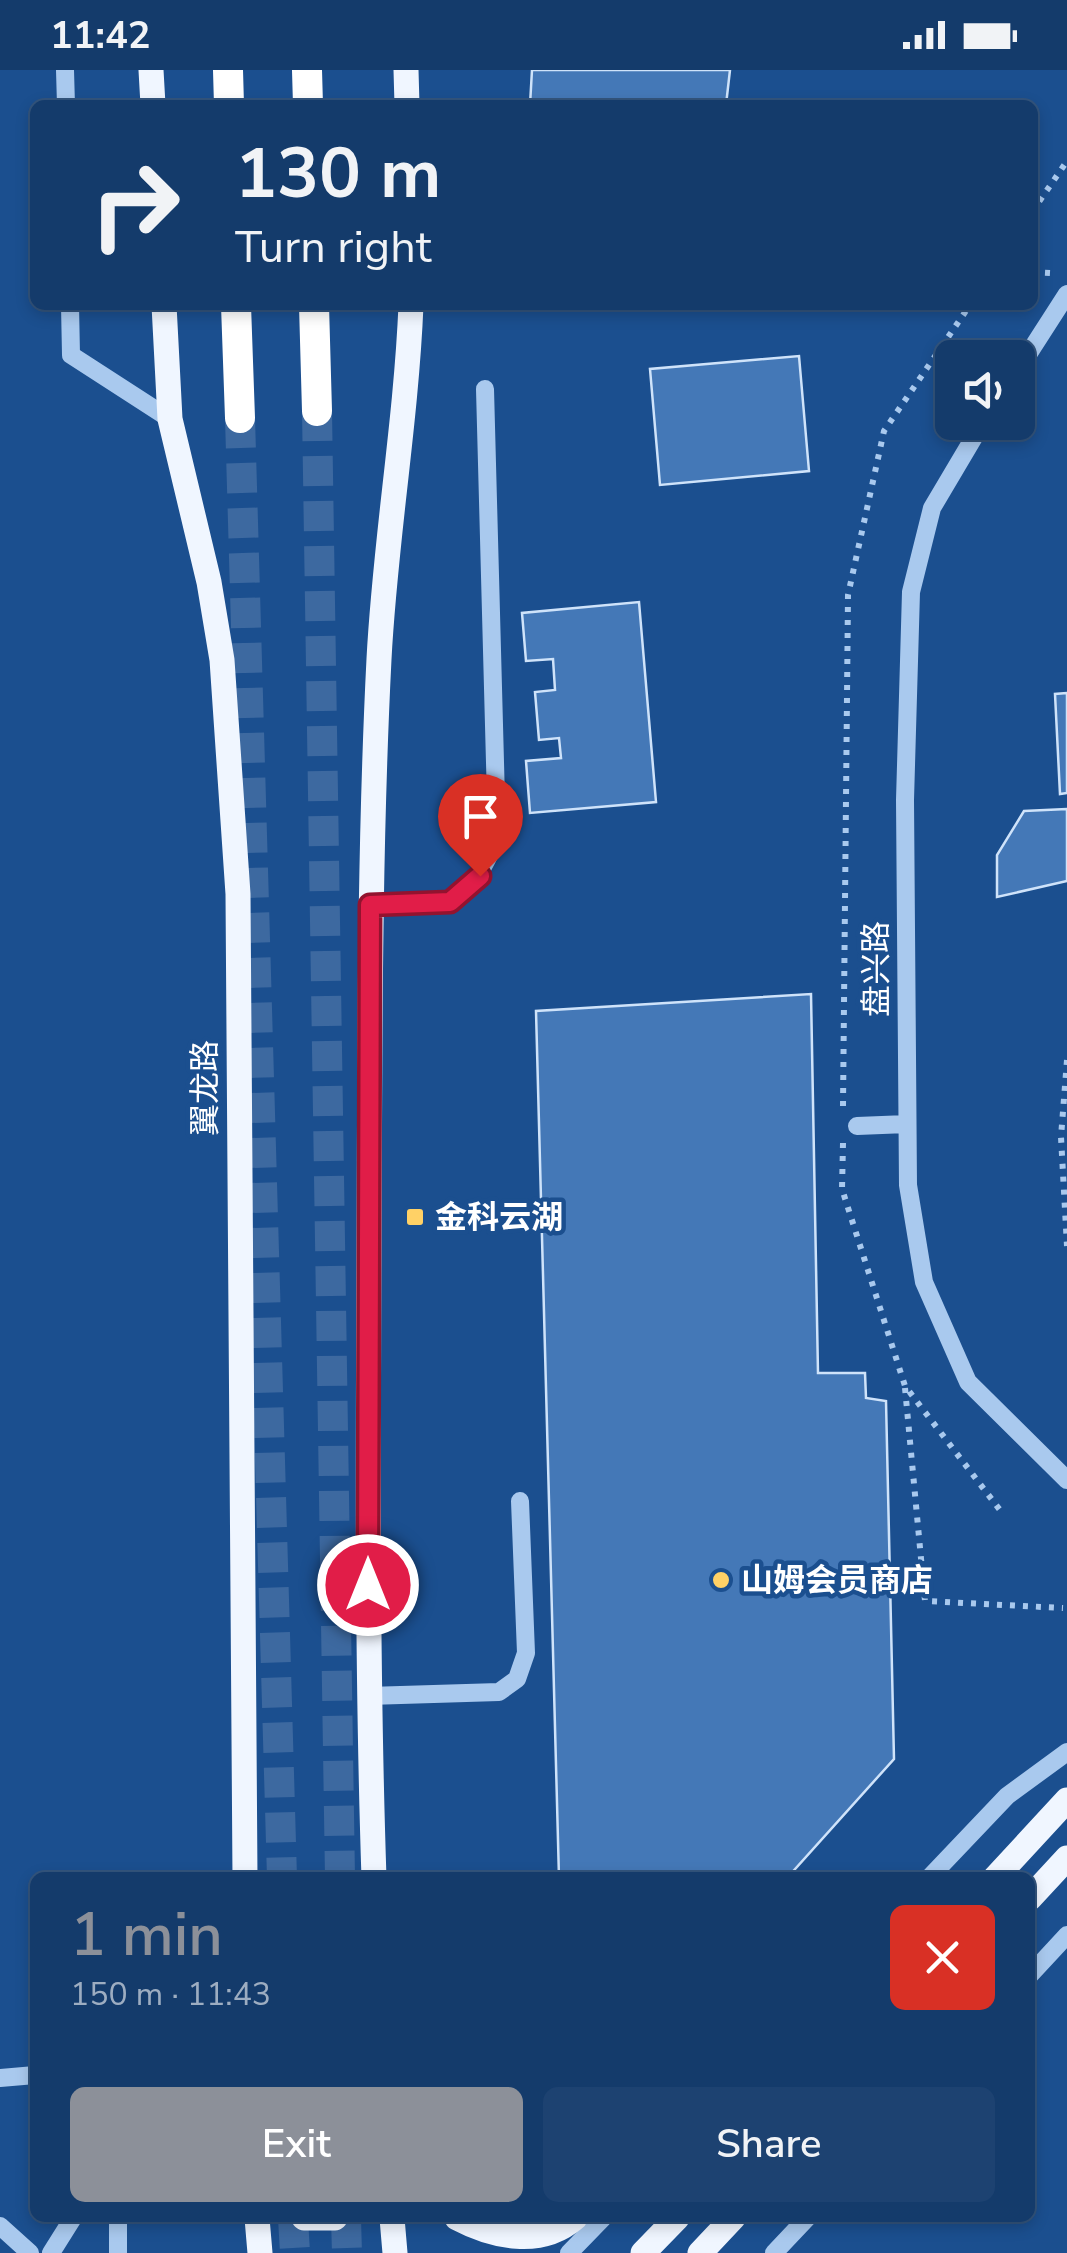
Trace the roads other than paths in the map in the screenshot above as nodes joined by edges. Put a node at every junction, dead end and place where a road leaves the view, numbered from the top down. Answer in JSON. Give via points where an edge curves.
{"nodes":[{"id":1,"x":66,"y":70,"type":"edge"},
{"id":2,"x":151,"y":70,"type":"edge"},
{"id":3,"x":228,"y":70,"type":"edge"},
{"id":4,"x":308,"y":70,"type":"edge"},
{"id":5,"x":406,"y":70,"type":"edge"},
{"id":6,"x":66,"y":100,"type":"edge"},
{"id":7,"x":153,"y":100,"type":"edge"},
{"id":8,"x":229,"y":100,"type":"edge"},
{"id":9,"x":308,"y":100,"type":"edge"},
{"id":10,"x":408,"y":100,"type":"edge"},
{"id":11,"x":1067,"y":294,"type":"edge"},
{"id":12,"x":70,"y":310,"type":"edge"},
{"id":13,"x":164,"y":310,"type":"edge"},
{"id":14,"x":236,"y":310,"type":"edge"},
{"id":15,"x":314,"y":310,"type":"edge"},
{"id":16,"x":411,"y":310,"type":"edge"},
{"id":17,"x":1035,"y":344,"type":"edge"},
{"id":18,"x":485,"y":389,"type":"dead end"},
{"id":19,"x":318,"y":411,"type":"tunnel mouth"},
{"id":20,"x":240,"y":418,"type":"tunnel mouth"},
{"id":21,"x":170,"y":419,"type":"junction"},
{"id":22,"x":972,"y":440,"type":"edge"},
{"id":23,"x":370,"y":905,"type":"junction"},
{"id":24,"x":906,"y":1124,"type":"junction"},
{"id":25,"x":850,"y":1128,"type":"road end"},
{"id":26,"x":1067,"y":1480,"type":"edge"},
{"id":27,"x":520,"y":1501,"type":"dead end"},
{"id":28,"x":368,"y":1696,"type":"junction"},
{"id":29,"x":1067,"y":1752,"type":"edge"},
{"id":30,"x":1066,"y":1801,"type":"edge"},
{"id":31,"x":1067,"y":1858,"type":"edge"},
{"id":32,"x":245,"y":1872,"type":"edge"},
{"id":33,"x":374,"y":1872,"type":"edge"},
{"id":34,"x":934,"y":1872,"type":"edge"},
{"id":35,"x":1001,"y":1872,"type":"edge"},
{"id":36,"x":1035,"y":1893,"type":"edge"},
{"id":37,"x":1067,"y":1935,"type":"edge"},
{"id":38,"x":1035,"y":1970,"type":"edge"},
{"id":39,"x":30,"y":2075,"type":"edge"},
{"id":40,"x":0,"y":2078,"type":"edge"},
{"id":41,"x":70,"y":2222,"type":"edge"},
{"id":42,"x":118,"y":2222,"type":"edge"},
{"id":43,"x":257,"y":2222,"type":"edge"},
{"id":44,"x":392,"y":2222,"type":"edge"},
{"id":45,"x":465,"y":2222,"type":"edge"},
{"id":46,"x":567,"y":2222,"type":"edge"},
{"id":47,"x":599,"y":2222,"type":"edge"},
{"id":48,"x":673,"y":2222,"type":"edge"},
{"id":49,"x":729,"y":2222,"type":"edge"},
{"id":50,"x":803,"y":2222,"type":"edge"},
{"id":51,"x":0,"y":2226,"type":"edge"},
{"id":52,"x":30,"y":2253,"type":"edge"},
{"id":53,"x":51,"y":2253,"type":"edge"},
{"id":54,"x":118,"y":2253,"type":"edge"},
{"id":55,"x":260,"y":2253,"type":"edge"},
{"id":56,"x":395,"y":2253,"type":"edge"},
{"id":57,"x":569,"y":2253,"type":"edge"},
{"id":58,"x":644,"y":2253,"type":"edge"},
{"id":59,"x":700,"y":2253,"type":"edge"},
{"id":60,"x":774,"y":2253,"type":"edge"}],
"edges":[{"from":1,"to":6,"type":"street"},
{"from":2,"to":7,"type":"main road"},
{"from":3,"to":8,"type":"highway"},
{"from":4,"to":9,"type":"highway"},
{"from":5,"to":10,"type":"main road"},
{"from":11,"to":17,"type":"street"},
{"from":12,"to":21,"type":"street","via":[[71,355]]},
{"from":13,"to":21,"type":"main road","name":"翼龙路"},
{"from":14,"to":20,"type":"highway"},
{"from":15,"to":19,"type":"highway"},
{"from":16,"to":23,"type":"main road","via":[[379,657]]},
{"from":18,"to":23,"type":"street","via":[[497,836],[480,876],[450,902]]},
{"from":21,"to":32,"type":"main road","name":"翼龙路","via":[[222,660],[238,894]]},
{"from":22,"to":24,"type":"street","name":"盘兴路","via":[[932,508],[911,592]]},
{"from":23,"to":28,"type":"main road"},
{"from":24,"to":25,"type":"street"},
{"from":24,"to":26,"type":"street","name":"盘兴路","via":[[924,1282],[968,1382]]},
{"from":27,"to":28,"type":"street","via":[[526,1653],[517,1679],[499,1692]]},
{"from":28,"to":33,"type":"main road"},
{"from":29,"to":34,"type":"street","via":[[1007,1796]]},
{"from":30,"to":35,"type":"main road"},
{"from":31,"to":36,"type":"main road"},
{"from":37,"to":38,"type":"street"},
{"from":39,"to":40,"type":"street"},
{"from":41,"to":53,"type":"street"},
{"from":42,"to":54,"type":"street"},
{"from":43,"to":55,"type":"main road"},
{"from":44,"to":56,"type":"main road"},
{"from":45,"to":46,"type":"main road","via":[[508,2237],[540,2235]]},
{"from":47,"to":57,"type":"street"},
{"from":48,"to":58,"type":"main road"},
{"from":49,"to":59,"type":"main road"},
{"from":50,"to":60,"type":"street"},
{"from":51,"to":52,"type":"street"}]}
